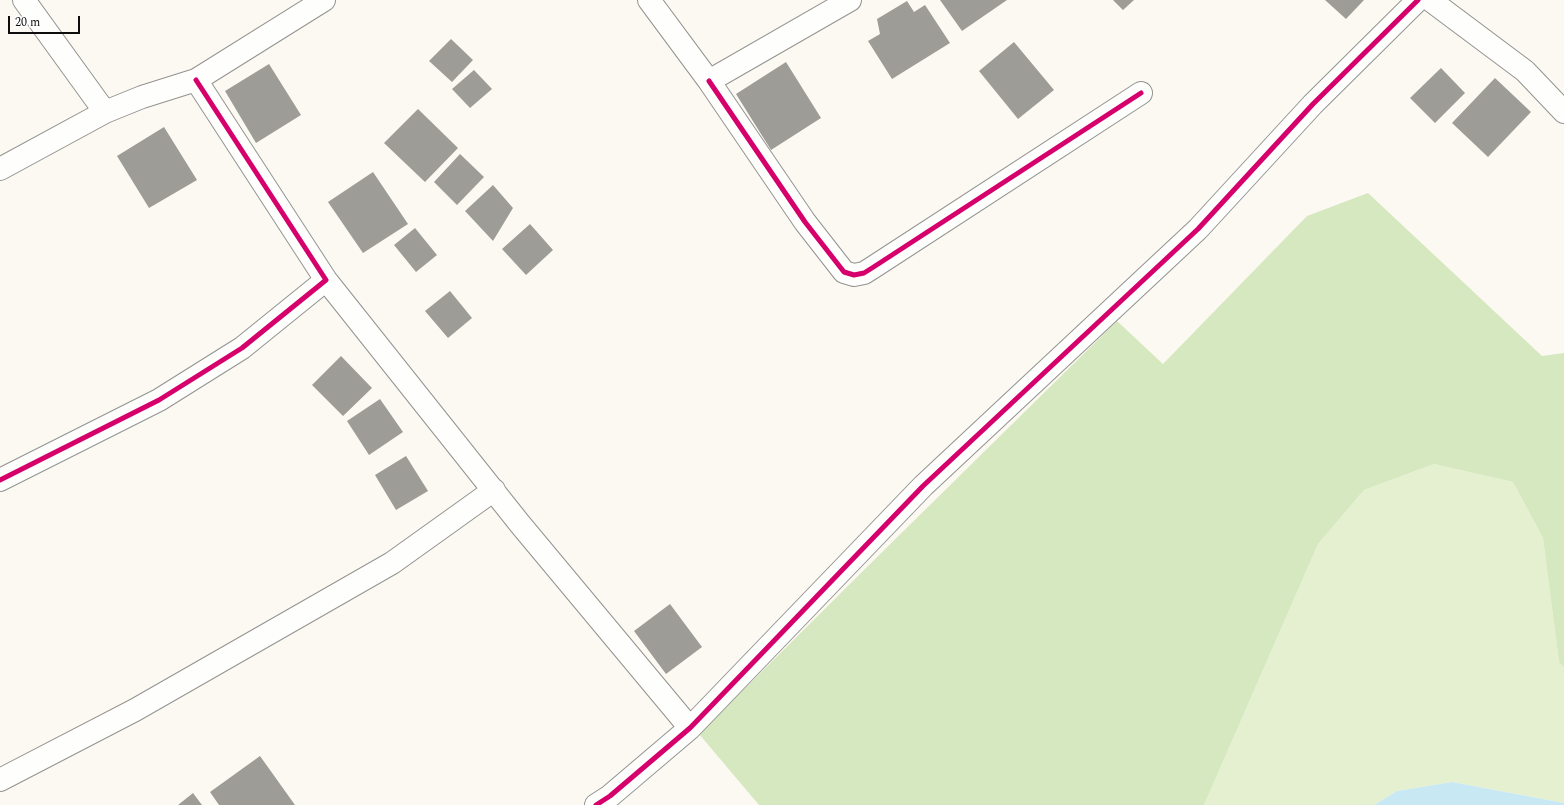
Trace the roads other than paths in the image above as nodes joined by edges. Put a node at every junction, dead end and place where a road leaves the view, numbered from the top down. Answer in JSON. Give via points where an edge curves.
{"nodes":[{"id":1,"x":24,"y":0,"type":"edge"},
{"id":2,"x":324,"y":0,"type":"edge"},
{"id":3,"x":649,"y":0,"type":"edge"},
{"id":4,"x":850,"y":0,"type":"edge"},
{"id":5,"x":1418,"y":0,"type":"edge"},
{"id":6,"x":1430,"y":0,"type":"edge"},
{"id":7,"x":196,"y":80,"type":"junction"},
{"id":8,"x":709,"y":81,"type":"junction"},
{"id":9,"x":1141,"y":93,"type":"dead end"},
{"id":10,"x":105,"y":112,"type":"junction"},
{"id":11,"x":1564,"y":112,"type":"edge"},
{"id":12,"x":0,"y":169,"type":"edge"},
{"id":13,"x":326,"y":280,"type":"junction"},
{"id":14,"x":0,"y":480,"type":"edge"},
{"id":15,"x":494,"y":490,"type":"junction"},
{"id":16,"x":690,"y":728,"type":"junction"},
{"id":17,"x":0,"y":780,"type":"edge"},
{"id":18,"x":596,"y":805,"type":"edge"}],
"edges":[{"from":1,"to":10,"type":"street"},
{"from":2,"to":7,"type":"street"},
{"from":3,"to":8,"type":"street"},
{"from":4,"to":8,"type":"street"},
{"from":5,"to":16,"type":"street","via":[[1313,104],[1198,229],[923,486]]},
{"from":6,"to":11,"type":"street","via":[[1525,71]]},
{"from":7,"to":10,"type":"street"},
{"from":7,"to":13,"type":"street"},
{"from":8,"to":9,"type":"street","via":[[805,222],[844,272],[854,275],[872,268]]},
{"from":10,"to":12,"type":"street"},
{"from":13,"to":14,"type":"street","via":[[242,348],[159,400]]},
{"from":13,"to":15,"type":"street"},
{"from":15,"to":16,"type":"street"},
{"from":15,"to":17,"type":"street","via":[[392,563],[135,710]]},
{"from":16,"to":18,"type":"street"}]}
